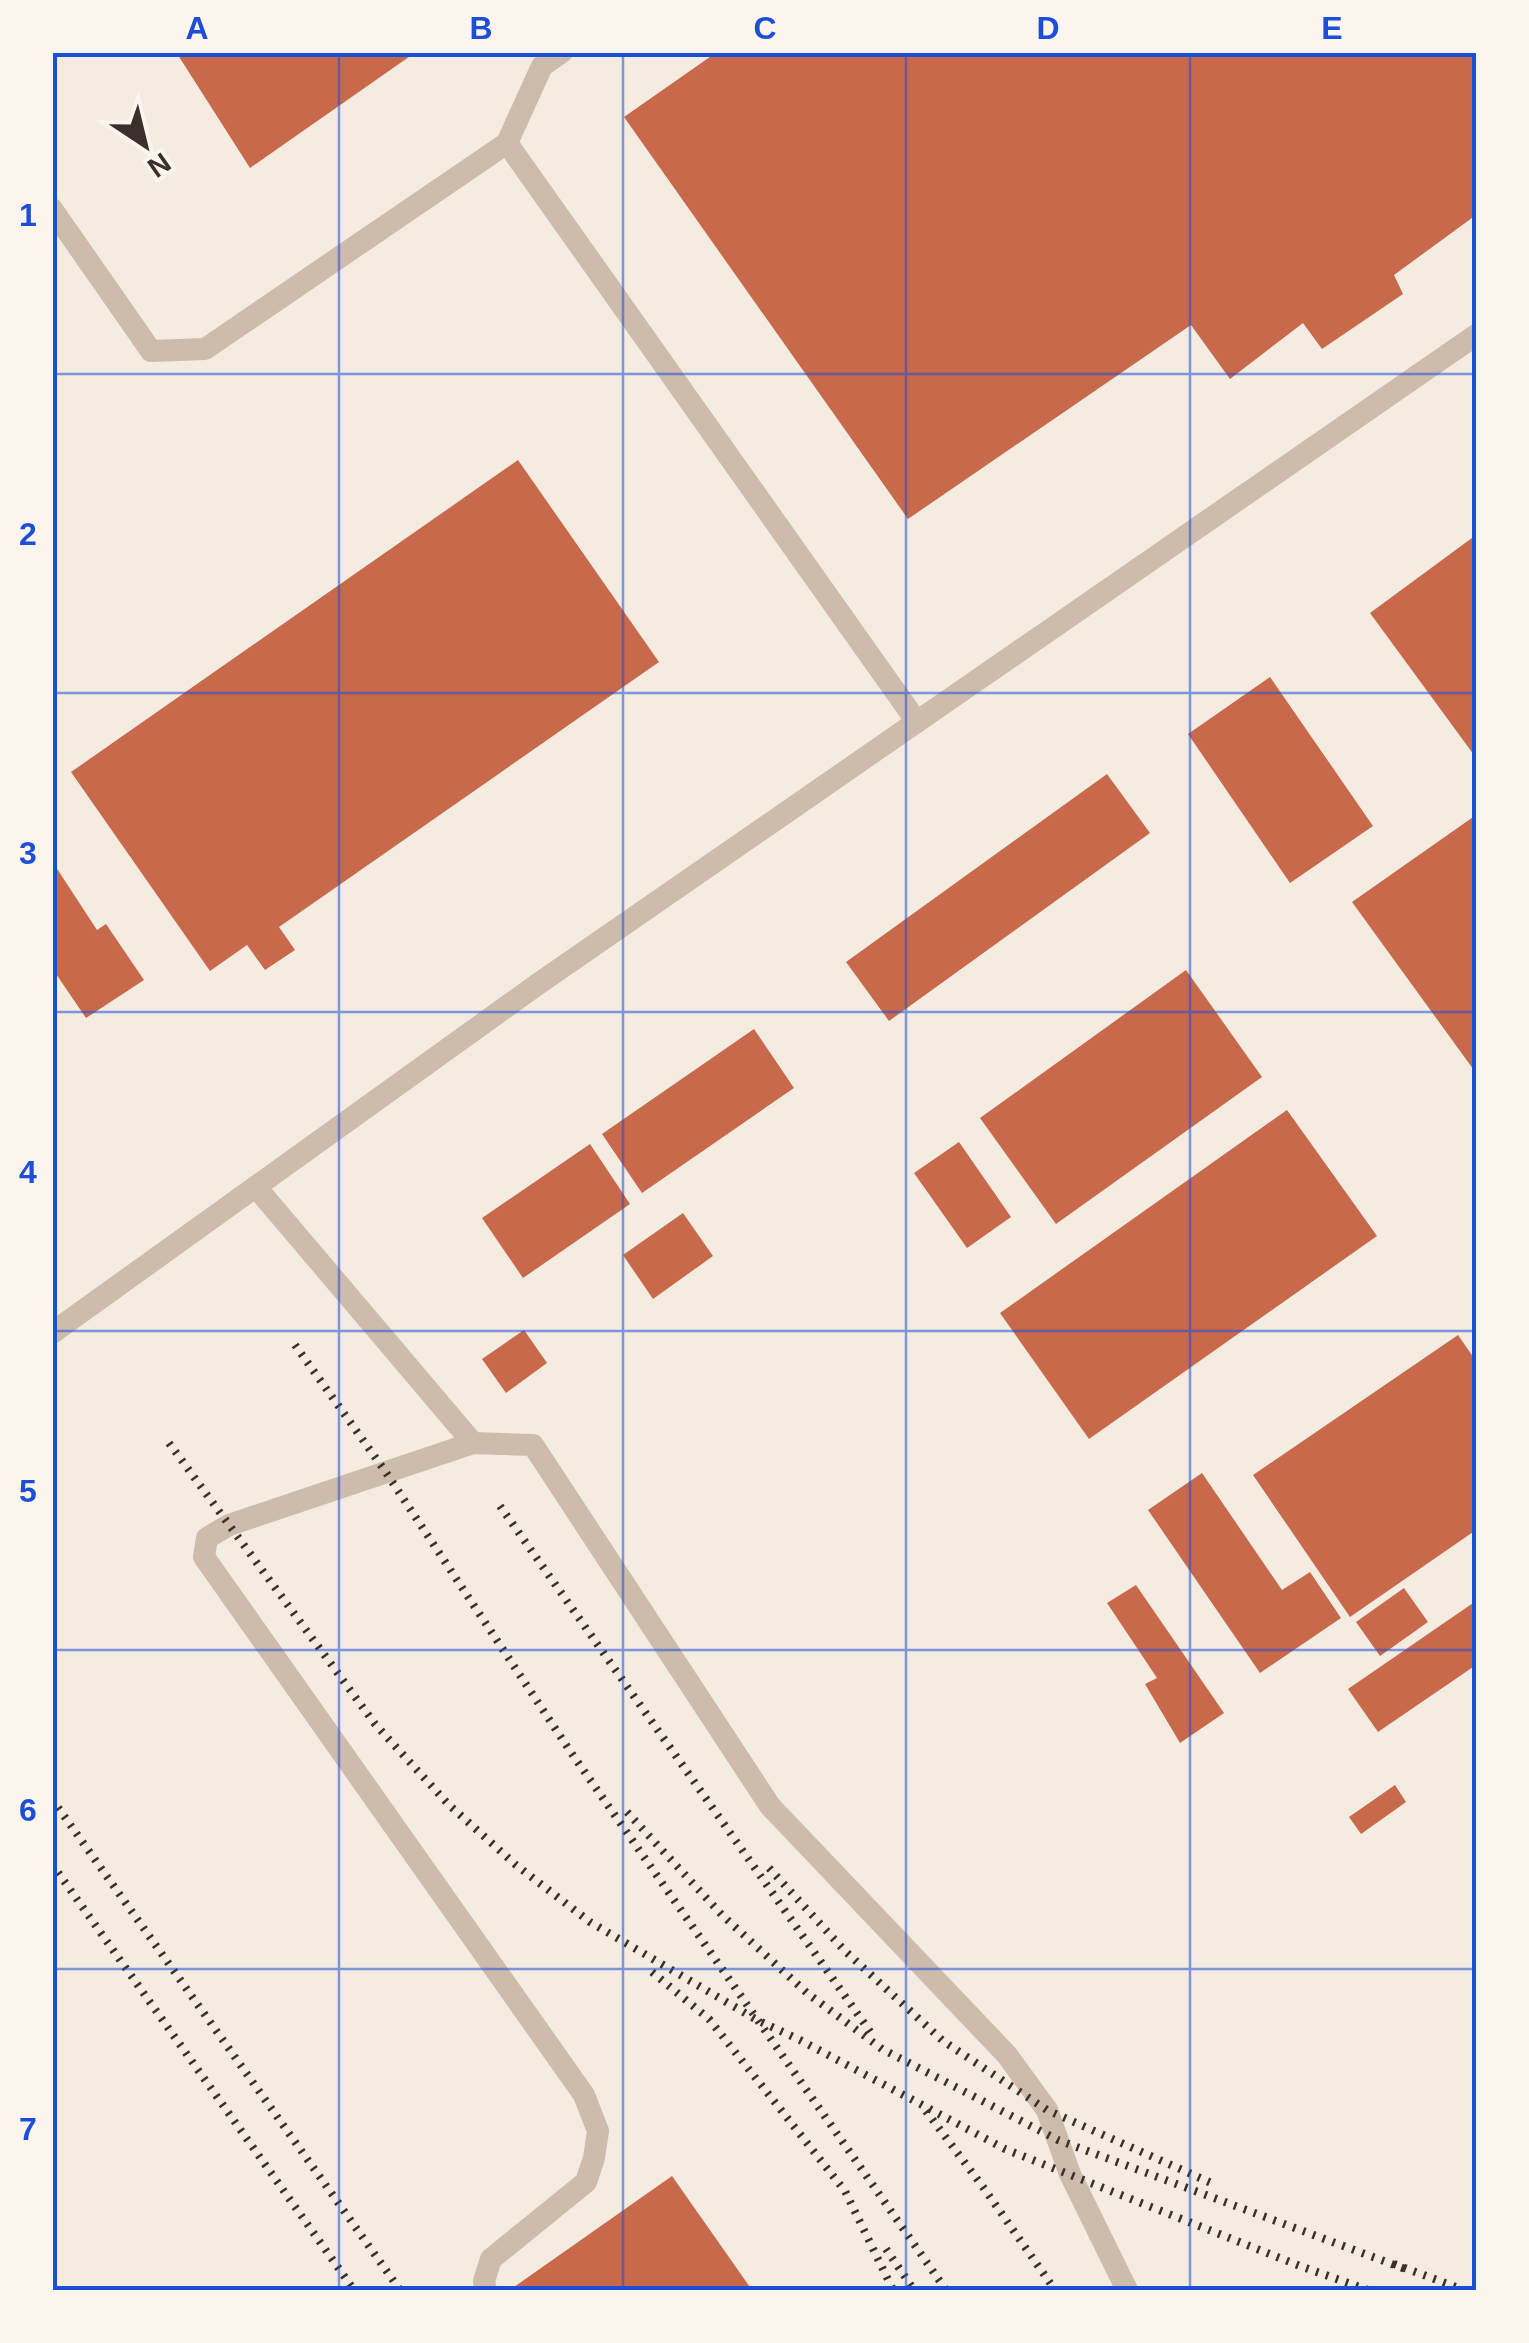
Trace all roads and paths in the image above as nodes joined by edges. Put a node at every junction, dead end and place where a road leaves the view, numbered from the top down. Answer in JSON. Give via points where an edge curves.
{"nodes":[{"id":1,"x":562,"y":52,"type":"edge"},
{"id":2,"x":507,"y":143,"type":"junction"},
{"id":3,"x":52,"y":209,"type":"edge"},
{"id":4,"x":1476,"y":335,"type":"edge"},
{"id":5,"x":918,"y":722,"type":"junction"},
{"id":6,"x":256,"y":1188,"type":"junction"},
{"id":7,"x":52,"y":1334,"type":"edge"},
{"id":8,"x":473,"y":1443,"type":"junction"},
{"id":9,"x":486,"y":2290,"type":"edge"},
{"id":10,"x":1126,"y":2290,"type":"edge"}],
"edges":[{"from":1,"to":2,"type":"lane","via":[[542,66]]},
{"from":2,"to":3,"type":"lane","via":[[205,350],[151,351]]},
{"from":2,"to":5,"type":"lane"},
{"from":4,"to":5,"type":"lane"},
{"from":5,"to":6,"type":"lane"},
{"from":6,"to":7,"type":"lane"},
{"from":6,"to":8,"type":"lane"},
{"from":8,"to":9,"type":"lane","via":[[229,1526],[207,1538],[204,1557],[584,2094],[598,2132],[586,2182],[491,2258]]},
{"from":8,"to":10,"type":"lane","via":[[532,1445],[770,1806],[1007,2054],[1046,2110]]}]}
